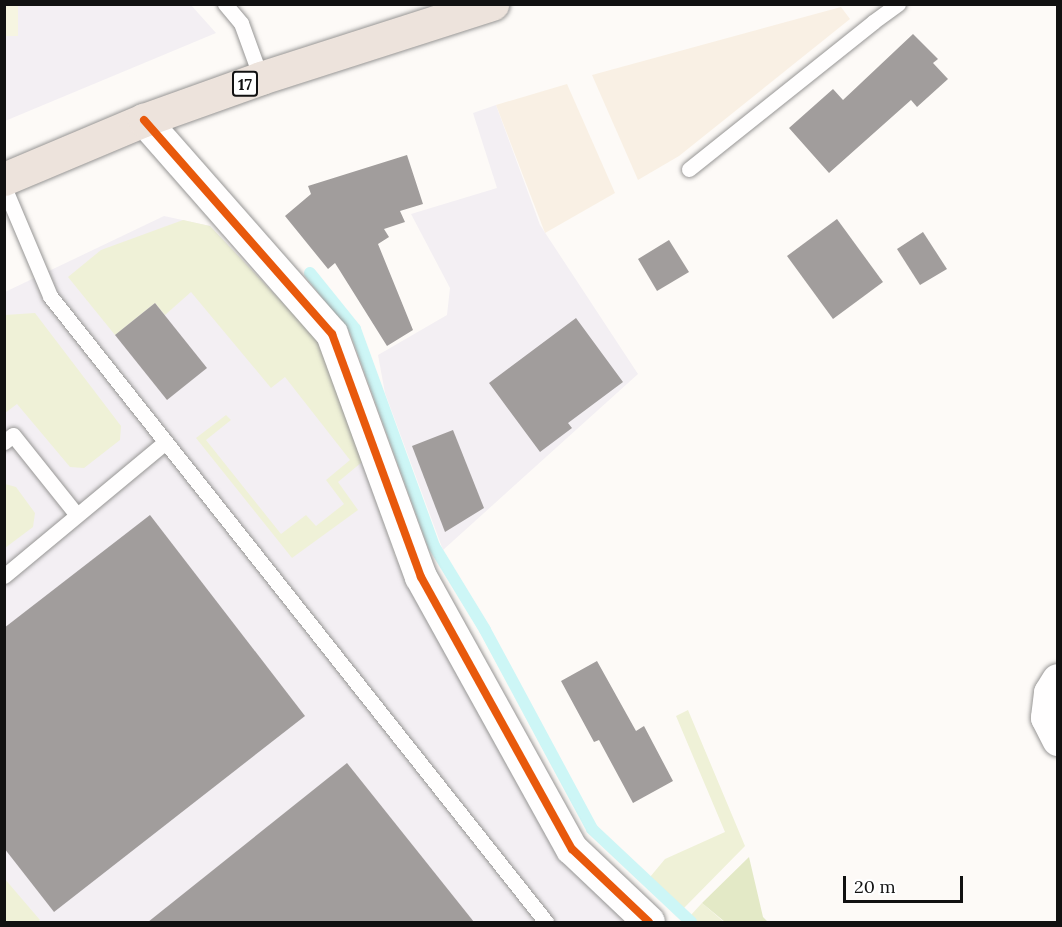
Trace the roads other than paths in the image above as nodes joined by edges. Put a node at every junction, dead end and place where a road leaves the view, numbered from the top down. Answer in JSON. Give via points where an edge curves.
{"nodes":[{"id":1,"x":225,"y":4,"type":"edge"},
{"id":2,"x":492,"y":4,"type":"edge"},
{"id":3,"x":898,"y":4,"type":"edge"},
{"id":4,"x":261,"y":78,"type":"junction"},
{"id":5,"x":144,"y":120,"type":"junction"},
{"id":6,"x":689,"y":169,"type":"dead end"},
{"id":7,"x":4,"y":180,"type":"edge"},
{"id":8,"x":4,"y":187,"type":"edge"},
{"id":9,"x":4,"y":442,"type":"edge"},
{"id":10,"x":164,"y":443,"type":"junction"},
{"id":11,"x":76,"y":514,"type":"junction"},
{"id":12,"x":4,"y":576,"type":"edge"},
{"id":13,"x":1058,"y":680,"type":"edge"},
{"id":14,"x":1058,"y":740,"type":"edge"},
{"id":15,"x":546,"y":922,"type":"edge"},
{"id":16,"x":649,"y":922,"type":"edge"}],
"edges":[{"from":1,"to":4,"type":"lane","via":[[241,23]]},
{"from":2,"to":4,"type":"main road","number":"17"},
{"from":3,"to":6,"type":"lane"},
{"from":4,"to":5,"type":"main road","number":"17"},
{"from":5,"to":7,"type":"main road","number":"17"},
{"from":5,"to":16,"type":"street","via":[[332,334],[421,577],[572,849]]},
{"from":8,"to":10,"type":"lane","via":[[50,296]]},
{"from":9,"to":11,"type":"lane","via":[[13,435]]},
{"from":10,"to":11,"type":"lane"},
{"from":10,"to":15,"type":"lane"},
{"from":11,"to":12,"type":"lane"},
{"from":13,"to":14,"type":"street","via":[[1050,693],[1047,718]]}]}
